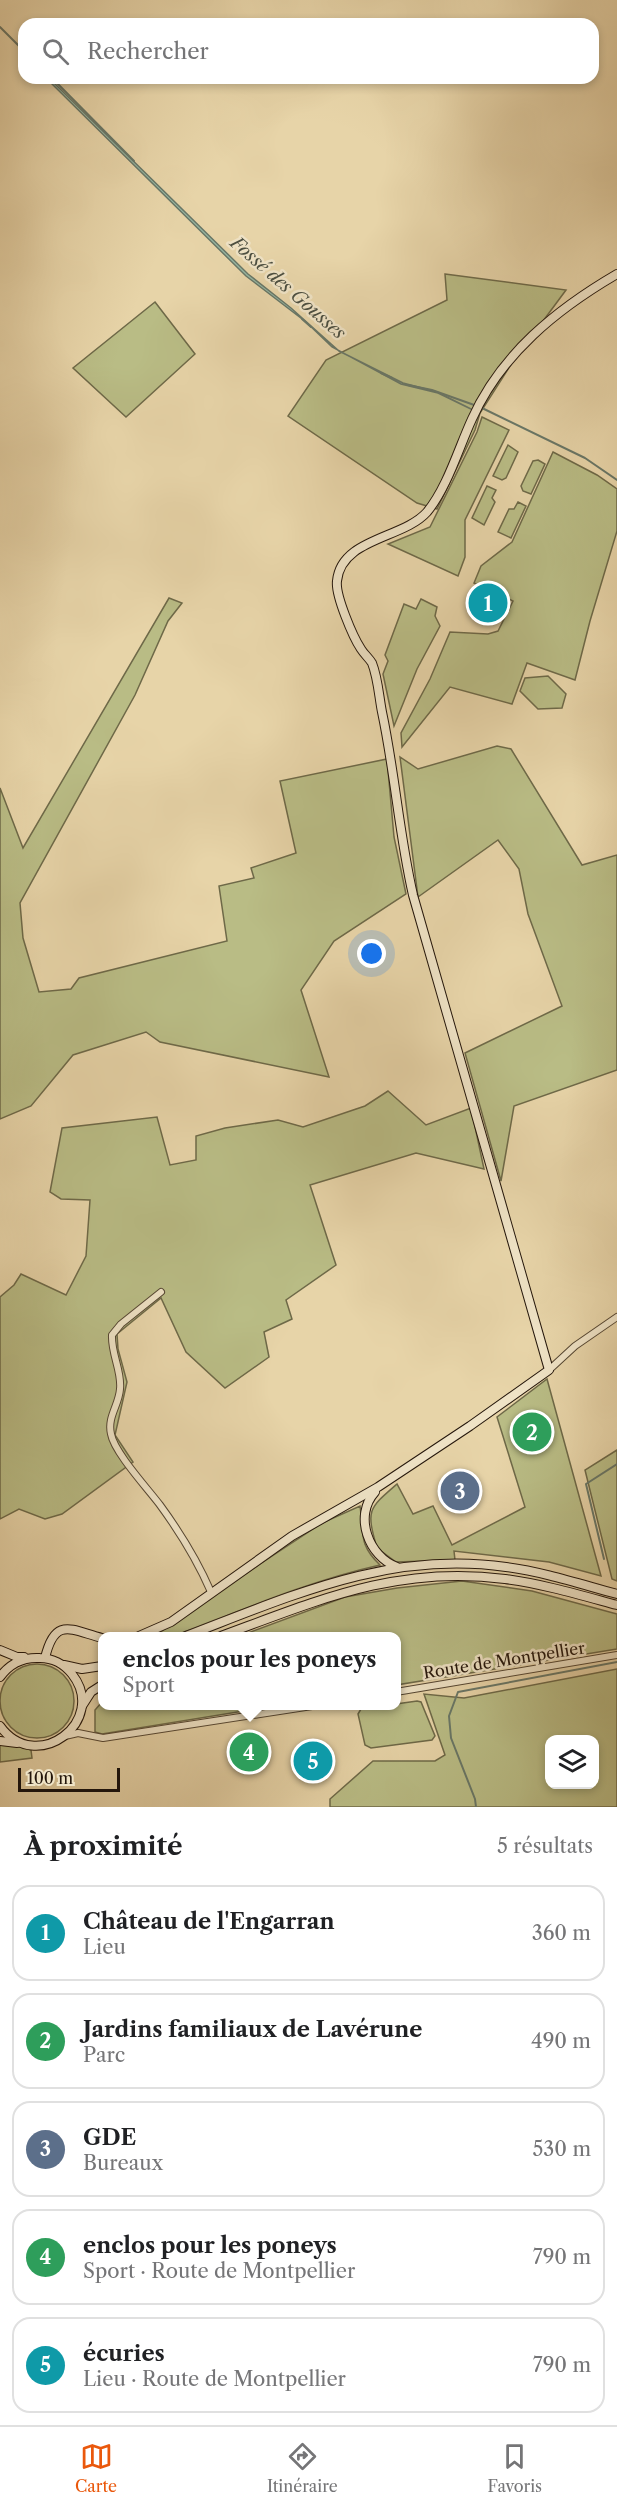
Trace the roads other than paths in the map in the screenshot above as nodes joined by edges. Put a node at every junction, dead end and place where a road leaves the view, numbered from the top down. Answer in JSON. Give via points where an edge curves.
{"nodes":[{"id":1,"x":617,"y":274,"type":"edge"},
{"id":2,"x":161,"y":1292,"type":"dead end"},
{"id":3,"x":617,"y":1317,"type":"edge"},
{"id":4,"x":549,"y":1370,"type":"junction"},
{"id":5,"x":378,"y":1487,"type":"junction"},
{"id":6,"x":355,"y":1500,"type":"junction"},
{"id":7,"x":368,"y":1502,"type":"junction"},
{"id":8,"x":398,"y":1567,"type":"junction"},
{"id":9,"x":211,"y":1592,"type":"junction"},
{"id":10,"x":617,"y":1593,"type":"edge"},
{"id":11,"x":617,"y":1605,"type":"edge"},
{"id":12,"x":148,"y":1632,"type":"edge"},
{"id":13,"x":197,"y":1632,"type":"edge"},
{"id":14,"x":232,"y":1632,"type":"edge"},
{"id":15,"x":98,"y":1637,"type":"edge"},
{"id":16,"x":0,"y":1650,"type":"edge"},
{"id":17,"x":617,"y":1655,"type":"edge"},
{"id":18,"x":30,"y":1657,"type":"junction"},
{"id":19,"x":45,"y":1658,"type":"junction"},
{"id":20,"x":62,"y":1665,"type":"junction"},
{"id":21,"x":98,"y":1667,"type":"edge"},
{"id":22,"x":0,"y":1677,"type":"edge"},
{"id":23,"x":98,"y":1688,"type":"edge"},
{"id":24,"x":401,"y":1691,"type":"edge"},
{"id":25,"x":286,"y":1710,"type":"edge"},
{"id":26,"x":80,"y":1713,"type":"junction"},
{"id":27,"x":0,"y":1726,"type":"edge"},
{"id":28,"x":65,"y":1736,"type":"junction"},
{"id":29,"x":92,"y":1736,"type":"junction"},
{"id":30,"x":0,"y":1741,"type":"edge"},
{"id":31,"x":22,"y":1744,"type":"junction"}],
"edges":[{"from":1,"to":4,"type":"street","via":[[580,298],[509,358],[485,391],[432,505],[417,521],[347,558],[337,581],[360,648],[372,662],[393,762],[400,831],[413,895]]},
{"from":2,"to":9,"type":"street","via":[[112,1335],[121,1388],[112,1414],[111,1434],[201,1570]]},
{"from":3,"to":4,"type":"street"},
{"from":4,"to":5,"type":"street"},
{"from":5,"to":6,"type":"street"},
{"from":5,"to":7,"type":"street"},
{"from":6,"to":7,"type":"street"},
{"from":6,"to":9,"type":"street","via":[[292,1536]]},
{"from":7,"to":8,"type":"street","via":[[369,1540],[381,1558]]},
{"from":8,"to":10,"type":"street","via":[[454,1563],[506,1567]]},
{"from":8,"to":13,"type":"street","via":[[328,1583]]},
{"from":9,"to":12,"type":"street","via":[[171,1622]]},
{"from":11,"to":14,"type":"street","via":[[532,1583],[419,1577],[334,1594]]},
{"from":15,"to":19,"type":"street","via":[[72,1628],[61,1629],[54,1635]]},
{"from":16,"to":18,"type":"street","via":[[16,1657]]},
{"from":17,"to":24,"type":"street","name":"Route de Montpellier"},
{"from":18,"to":19,"type":"street"},
{"from":18,"to":22,"type":"street","via":[[11,1665]]},
{"from":19,"to":20,"type":"street"},
{"from":20,"to":21,"type":"street","via":[[82,1669]]},
{"from":20,"to":26,"type":"street","via":[[80,1689]]},
{"from":23,"to":26,"type":"street","via":[[91,1692]]},
{"from":25,"to":29,"type":"street","via":[[103,1738]]},
{"from":26,"to":28,"type":"street"},
{"from":26,"to":29,"type":"street","via":[[82,1728]]},
{"from":27,"to":31,"type":"street"},
{"from":28,"to":29,"type":"street"},
{"from":28,"to":31,"type":"street","via":[[45,1745]]},
{"from":30,"to":31,"type":"street"}]}
